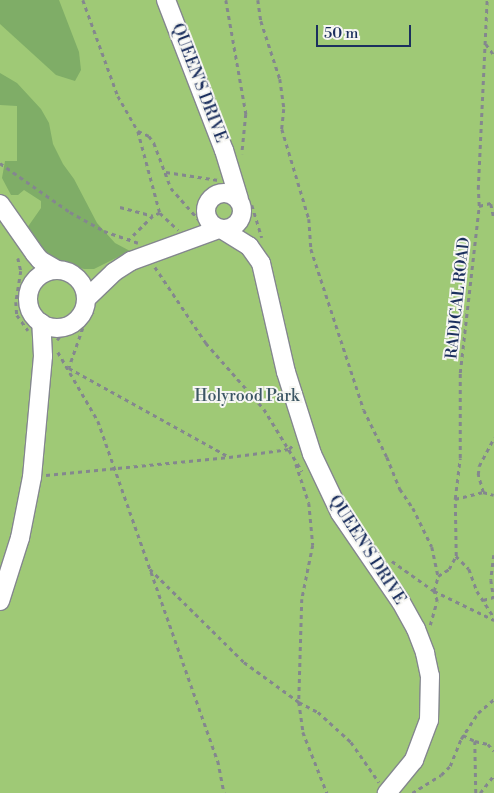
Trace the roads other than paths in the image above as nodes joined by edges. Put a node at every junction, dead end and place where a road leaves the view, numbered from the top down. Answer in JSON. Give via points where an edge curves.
{"nodes":[{"id":1,"x":166,"y":0,"type":"edge"},
{"id":2,"x":229,"y":176,"type":"junction"},
{"id":3,"x":239,"y":199,"type":"junction"},
{"id":4,"x":0,"y":204,"type":"edge"},
{"id":5,"x":205,"y":229,"type":"junction"},
{"id":6,"x":21,"y":249,"type":"junction"},
{"id":7,"x":114,"y":272,"type":"junction"},
{"id":8,"x":65,"y":273,"type":"junction"},
{"id":9,"x":30,"y":287,"type":"junction"},
{"id":10,"x":91,"y":303,"type":"junction"},
{"id":11,"x":48,"y":325,"type":"junction"},
{"id":12,"x":0,"y":601,"type":"edge"},
{"id":13,"x":387,"y":793,"type":"edge"}],
"edges":[{"from":1,"to":2,"type":"street","name":"QUEEN'S DRIVE","via":[[191,60]]},
{"from":2,"to":3,"type":"street","name":"QUEEN'S DRIVE"},
{"from":2,"to":3,"type":"street","via":[[230,193]]},
{"from":2,"to":5,"type":"street","via":[[208,203]]},
{"from":3,"to":5,"type":"street","name":"QUEEN'S DRIVE","via":[[243,209],[241,220],[234,227]]},
{"from":4,"to":6,"type":"street"},
{"from":5,"to":7,"type":"street","name":"QUEEN'S DRIVE"},
{"from":5,"to":13,"type":"street","name":"QUEEN'S DRIVE","via":[[249,246],[261,263],[286,372],[304,433],[324,483],[340,513],[402,602],[420,640],[430,676],[429,720],[414,760]]},
{"from":6,"to":8,"type":"street"},
{"from":6,"to":9,"type":"street","via":[[33,269]]},
{"from":7,"to":8,"type":"street","name":"QUEEN'S DRIVE","via":[[96,275]]},
{"from":7,"to":10,"type":"street","name":"QUEEN'S DRIVE"},
{"from":8,"to":9,"type":"street","name":"QUEEN'S DRIVE","via":[[41,275]]},
{"from":8,"to":10,"type":"street","via":[[84,288]]},
{"from":9,"to":11,"type":"street","via":[[28,304],[33,314]]},
{"from":10,"to":11,"type":"street","name":"QUEEN'S DRIVE","via":[[77,320],[67,326]]},
{"from":11,"to":12,"type":"street","via":[[43,348],[32,477],[20,538]]}]}
